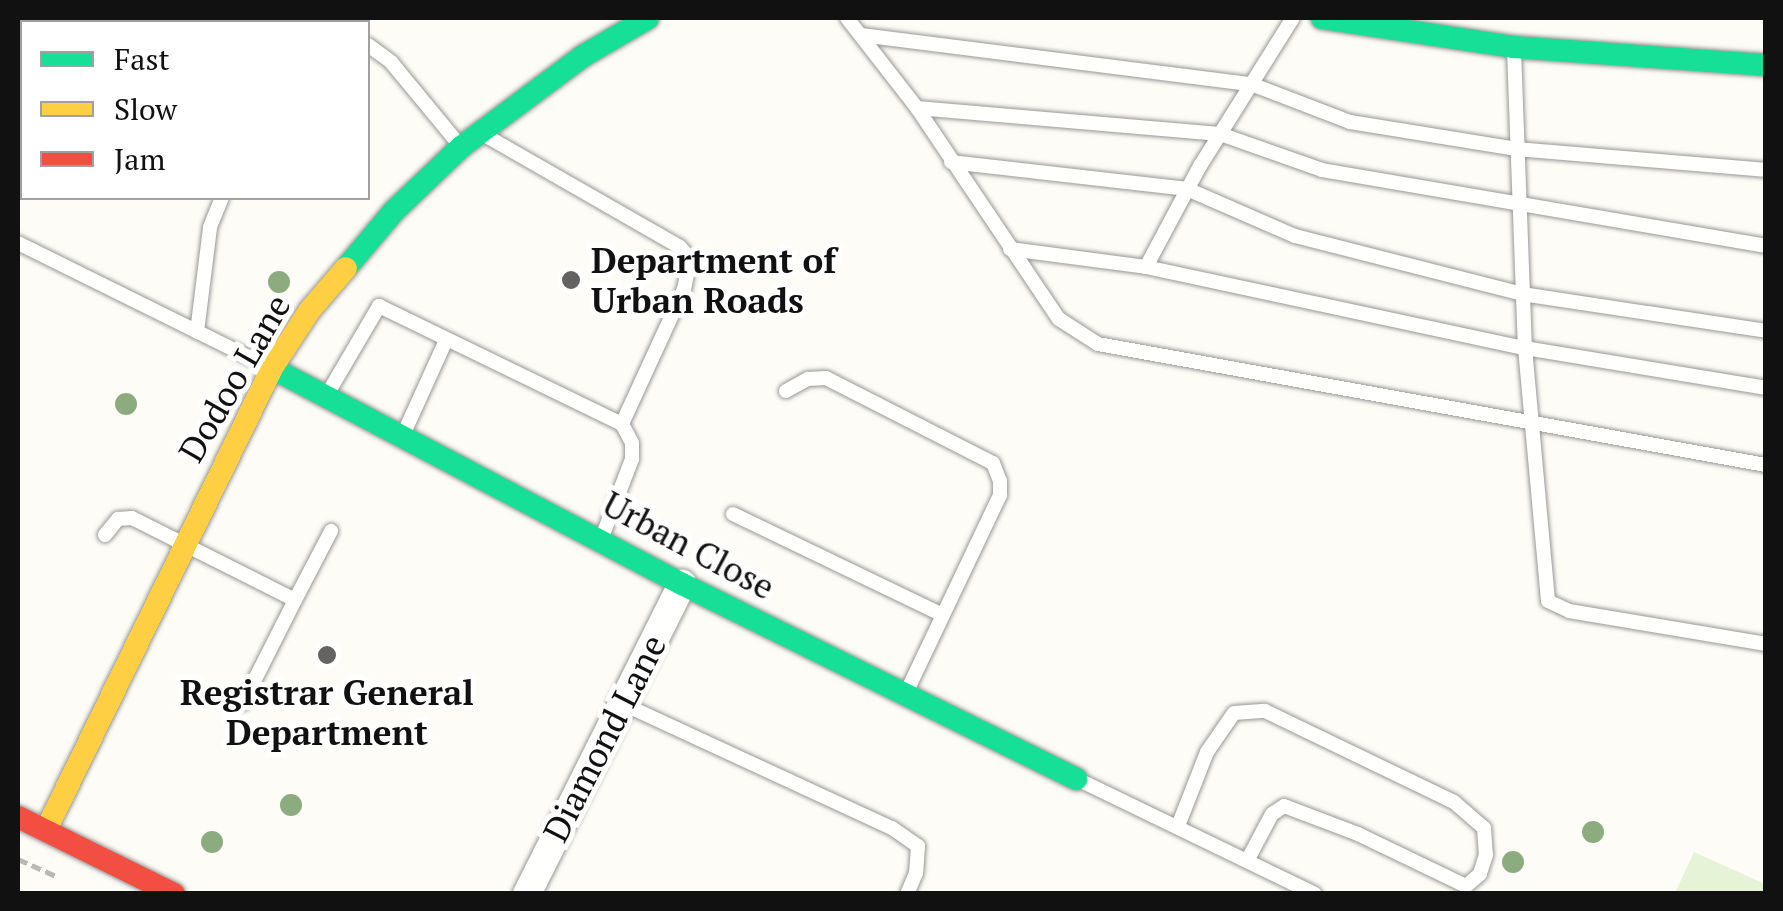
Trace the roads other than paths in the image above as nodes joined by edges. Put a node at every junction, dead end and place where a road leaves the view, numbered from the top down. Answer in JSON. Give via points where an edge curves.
{"nodes":[{"id":1,"x":648,"y":18,"type":"edge"},
{"id":2,"x":847,"y":18,"type":"edge"},
{"id":3,"x":1293,"y":18,"type":"edge"},
{"id":4,"x":1322,"y":18,"type":"edge"},
{"id":5,"x":861,"y":35,"type":"junction"},
{"id":6,"x":370,"y":46,"type":"edge"},
{"id":7,"x":1514,"y":46,"type":"junction"},
{"id":8,"x":1766,"y":65,"type":"edge"},
{"id":9,"x":1252,"y":84,"type":"junction"},
{"id":10,"x":917,"y":108,"type":"junction"},
{"id":11,"x":1220,"y":134,"type":"junction"},
{"id":12,"x":470,"y":140,"type":"junction"},
{"id":13,"x":1517,"y":149,"type":"junction"},
{"id":14,"x":952,"y":162,"type":"junction"},
{"id":15,"x":1766,"y":170,"type":"edge"},
{"id":16,"x":1188,"y":189,"type":"junction"},
{"id":17,"x":221,"y":200,"type":"edge"},
{"id":18,"x":1520,"y":207,"type":"junction"},
{"id":19,"x":18,"y":243,"type":"edge"},
{"id":20,"x":1766,"y":246,"type":"edge"},
{"id":21,"x":1010,"y":249,"type":"junction"},
{"id":22,"x":1146,"y":267,"type":"junction"},
{"id":23,"x":1522,"y":294,"type":"junction"},
{"id":24,"x":1766,"y":330,"type":"edge"},
{"id":25,"x":197,"y":332,"type":"junction"},
{"id":26,"x":446,"y":340,"type":"junction"},
{"id":27,"x":1525,"y":348,"type":"junction"},
{"id":28,"x":272,"y":368,"type":"junction"},
{"id":29,"x":1766,"y":388,"type":"edge"},
{"id":30,"x":786,"y":391,"type":"dead end"},
{"id":31,"x":326,"y":397,"type":"junction"},
{"id":32,"x":622,"y":424,"type":"junction"},
{"id":33,"x":1530,"y":425,"type":"junction"},
{"id":34,"x":402,"y":436,"type":"junction"},
{"id":35,"x":1766,"y":465,"type":"edge"},
{"id":36,"x":732,"y":514,"type":"dead end"},
{"id":37,"x":332,"y":532,"type":"dead end"},
{"id":38,"x":106,"y":535,"type":"dead end"},
{"id":39,"x":602,"y":538,"type":"junction"},
{"id":40,"x":182,"y":545,"type":"junction"},
{"id":41,"x":682,"y":584,"type":"junction"},
{"id":42,"x":295,"y":600,"type":"junction"},
{"id":43,"x":941,"y":614,"type":"junction"},
{"id":44,"x":1766,"y":644,"type":"edge"},
{"id":45,"x":906,"y":694,"type":"junction"},
{"id":46,"x":620,"y":702,"type":"junction"},
{"id":47,"x":244,"y":704,"type":"dead end"},
{"id":48,"x":1076,"y":779,"type":"joint"},
{"id":49,"x":18,"y":817,"type":"edge"},
{"id":50,"x":1178,"y":826,"type":"junction"},
{"id":51,"x":46,"y":830,"type":"junction"},
{"id":52,"x":1247,"y":861,"type":"junction"},
{"id":53,"x":174,"y":894,"type":"edge"},
{"id":54,"x":527,"y":894,"type":"edge"},
{"id":55,"x":906,"y":894,"type":"edge"},
{"id":56,"x":1316,"y":894,"type":"edge"}],
"edges":[{"from":1,"to":12,"type":"street","name":"Dodoo Lane","via":[[583,56]]},
{"from":2,"to":5,"type":"lane"},
{"from":3,"to":9,"type":"lane"},
{"from":4,"to":7,"type":"street"},
{"from":5,"to":9,"type":"lane"},
{"from":5,"to":10,"type":"lane"},
{"from":6,"to":12,"type":"lane"},
{"from":7,"to":8,"type":"street"},
{"from":7,"to":13,"type":"lane"},
{"from":9,"to":11,"type":"lane"},
{"from":9,"to":13,"type":"lane","via":[[1350,122]]},
{"from":10,"to":11,"type":"lane"},
{"from":10,"to":14,"type":"lane"},
{"from":11,"to":16,"type":"lane"},
{"from":11,"to":18,"type":"lane","via":[[1322,170]]},
{"from":12,"to":28,"type":"street","name":"Dodoo Lane","via":[[347,264]]},
{"from":12,"to":32,"type":"lane","via":[[680,247],[690,259],[684,289]]},
{"from":13,"to":15,"type":"lane"},
{"from":13,"to":18,"type":"lane"},
{"from":14,"to":16,"type":"lane"},
{"from":14,"to":21,"type":"lane"},
{"from":16,"to":22,"type":"lane"},
{"from":16,"to":23,"type":"lane","via":[[1295,236]]},
{"from":17,"to":25,"type":"lane","via":[[210,227]]},
{"from":18,"to":20,"type":"lane"},
{"from":18,"to":23,"type":"lane"},
{"from":19,"to":25,"type":"lane"},
{"from":21,"to":22,"type":"lane"},
{"from":21,"to":33,"type":"lane","via":[[1059,318],[1098,344]]},
{"from":22,"to":27,"type":"lane"},
{"from":23,"to":24,"type":"lane"},
{"from":23,"to":27,"type":"lane"},
{"from":25,"to":28,"type":"lane"},
{"from":26,"to":31,"type":"lane","via":[[379,306]]},
{"from":26,"to":32,"type":"lane"},
{"from":26,"to":34,"type":"lane"},
{"from":27,"to":29,"type":"lane"},
{"from":27,"to":33,"type":"lane"},
{"from":28,"to":31,"type":"street","name":"Urban Close"},
{"from":28,"to":40,"type":"street","name":"Dodoo Lane"},
{"from":30,"to":43,"type":"lane","via":[[826,378],[993,464],[1000,495]]},
{"from":31,"to":34,"type":"street","name":"Urban Close"},
{"from":32,"to":39,"type":"lane","via":[[632,459]]},
{"from":33,"to":35,"type":"lane"},
{"from":33,"to":44,"type":"lane","via":[[1548,601],[1569,611]]},
{"from":34,"to":39,"type":"street","name":"Urban Close"},
{"from":36,"to":43,"type":"lane"},
{"from":37,"to":42,"type":"lane"},
{"from":38,"to":40,"type":"lane","via":[[118,519],[132,518]]},
{"from":39,"to":41,"type":"street","name":"Urban Close"},
{"from":40,"to":42,"type":"lane"},
{"from":40,"to":51,"type":"street","name":"Dodoo Lane"},
{"from":41,"to":45,"type":"street","name":"Urban Close"},
{"from":41,"to":46,"type":"street","name":"Diamond Lane"},
{"from":42,"to":47,"type":"lane"},
{"from":43,"to":45,"type":"lane"},
{"from":45,"to":48,"type":"street","name":"Urban Close"},
{"from":46,"to":54,"type":"street","name":"Diamond Lane"},
{"from":46,"to":55,"type":"lane","via":[[892,828],[918,846]]},
{"from":48,"to":50,"type":"lane"},
{"from":49,"to":51,"type":"street"},
{"from":50,"to":52,"type":"lane"},
{"from":50,"to":52,"type":"lane","via":[[1206,752],[1234,713],[1265,710],[1454,802],[1484,828],[1486,855],[1480,874],[1466,886],[1284,806],[1272,814]]},
{"from":51,"to":53,"type":"street"},
{"from":52,"to":56,"type":"lane"}]}
